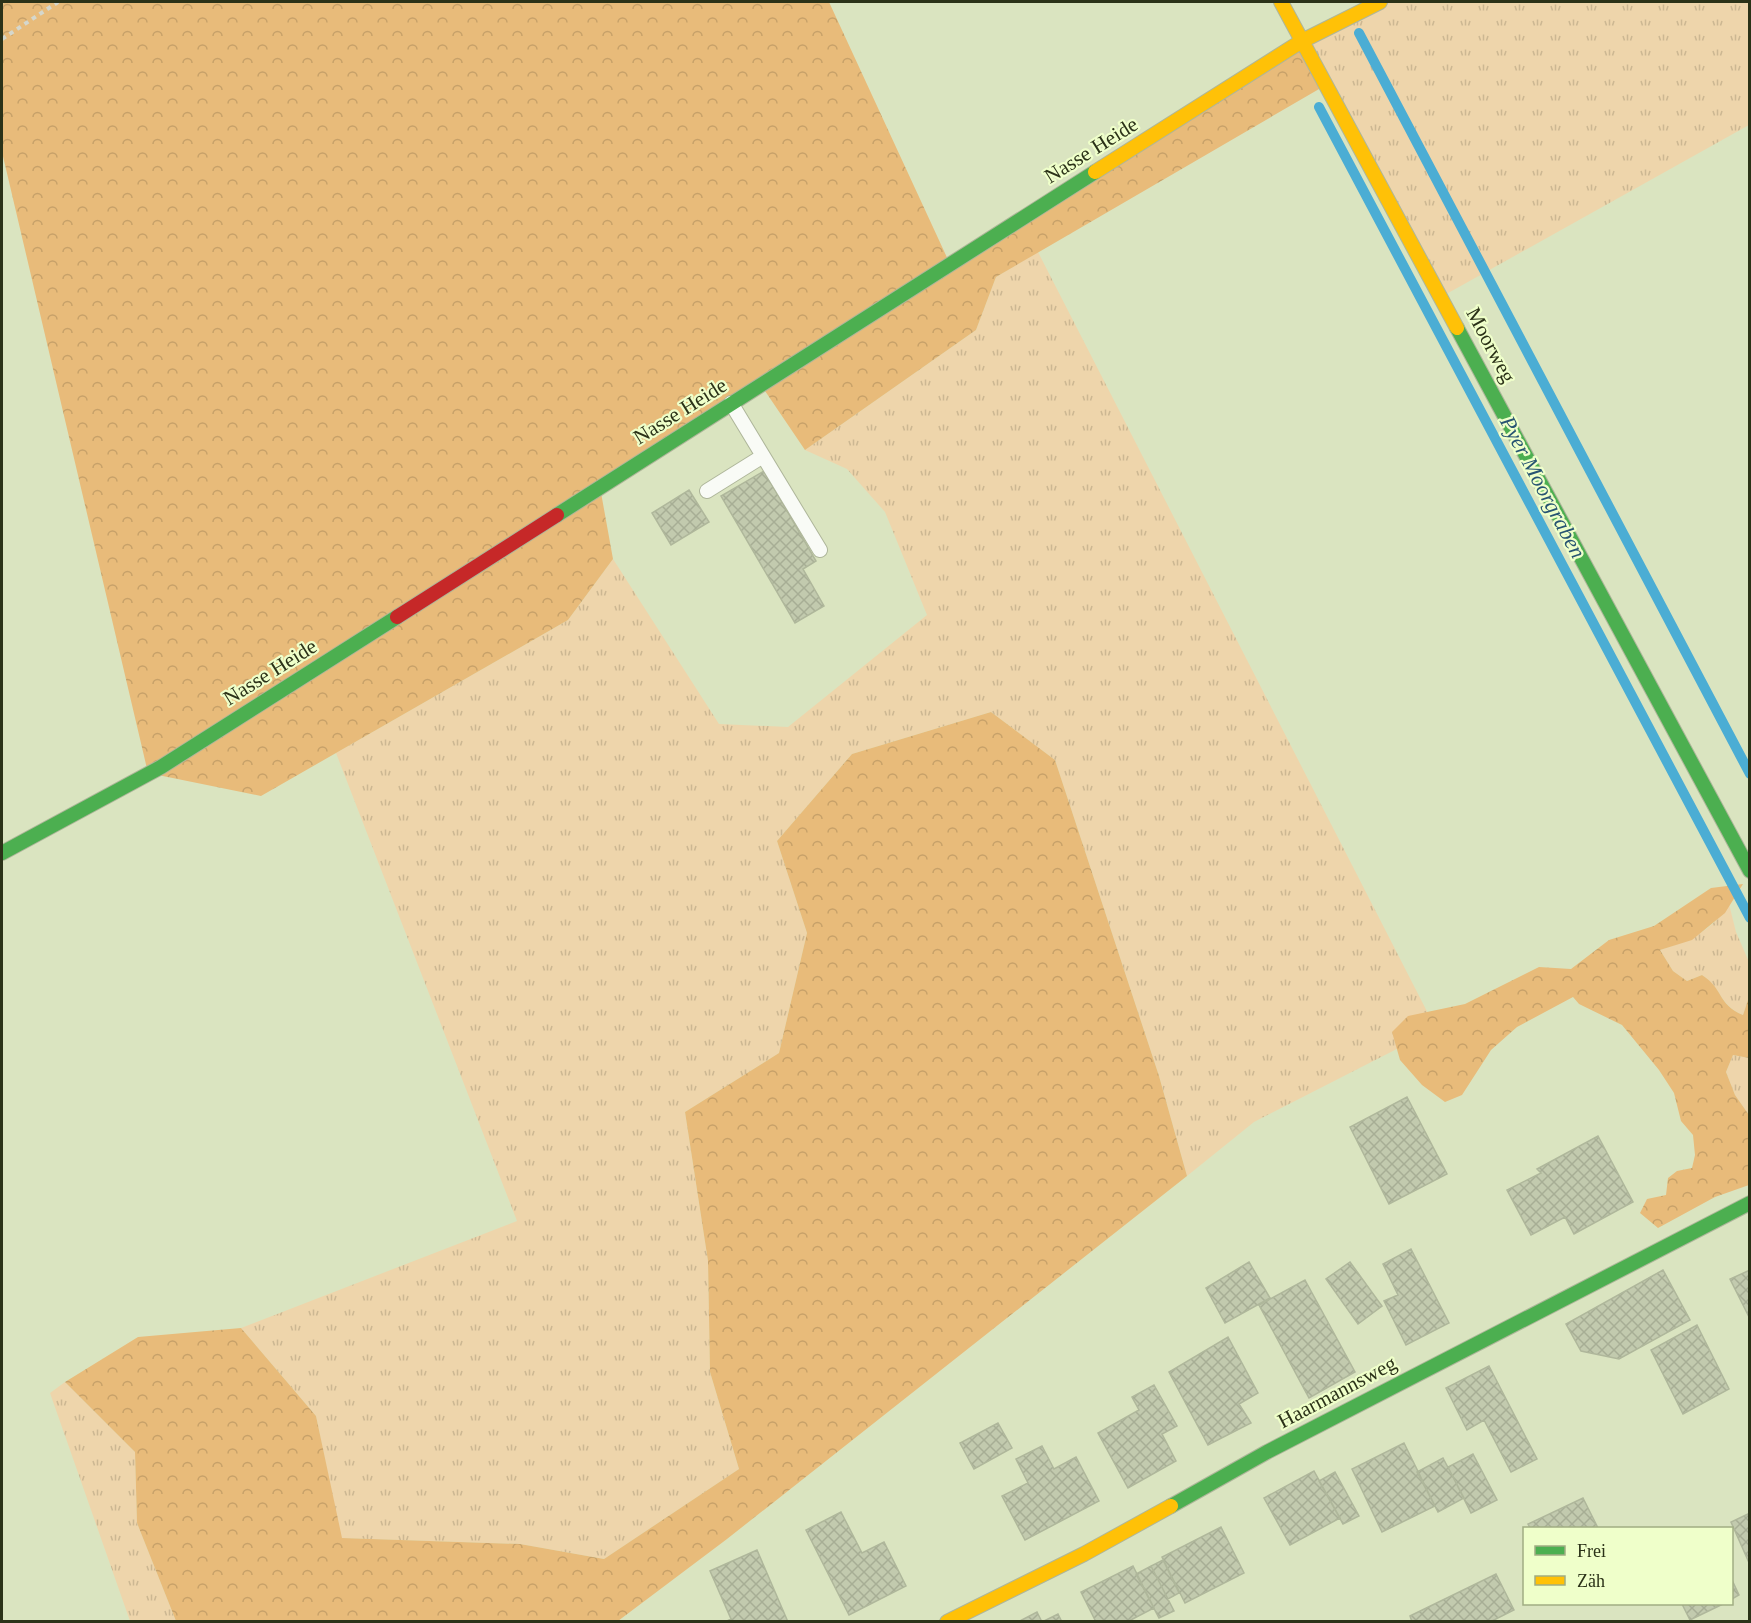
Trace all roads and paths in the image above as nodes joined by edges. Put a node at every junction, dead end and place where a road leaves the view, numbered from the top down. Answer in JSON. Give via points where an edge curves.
{"nodes":[{"id":1,"x":58,"y":2,"type":"edge"},
{"id":2,"x":1281,"y":2,"type":"edge"},
{"id":3,"x":1380,"y":2,"type":"edge"},
{"id":4,"x":2,"y":39,"type":"edge"},
{"id":5,"x":1302,"y":41,"type":"junction"},
{"id":6,"x":731,"y":403,"type":"junction"},
{"id":7,"x":763,"y":456,"type":"junction"},
{"id":8,"x":707,"y":491,"type":"dead end"},
{"id":9,"x":820,"y":550,"type":"dead end"},
{"id":10,"x":2,"y":854,"type":"edge"},
{"id":11,"x":1749,"y":870,"type":"edge"},
{"id":12,"x":1749,"y":1203,"type":"edge"},
{"id":13,"x":947,"y":1622,"type":"edge"}],
"edges":[{"from":1,"to":4,"type":"path"},
{"from":2,"to":5,"type":"street","name":"Moorweg"},
{"from":3,"to":5,"type":"street","name":"Nasse Heide"},
{"from":5,"to":6,"type":"street","name":"Nasse Heide"},
{"from":5,"to":11,"type":"street","name":"Moorweg"},
{"from":6,"to":7,"type":"lane"},
{"from":6,"to":10,"type":"street","name":"Nasse Heide","via":[[161,766]]},
{"from":7,"to":8,"type":"lane"},
{"from":7,"to":9,"type":"lane"},
{"from":12,"to":13,"type":"street","name":"Haarmannsweg","via":[[1267,1452],[1084,1554]]}]}
